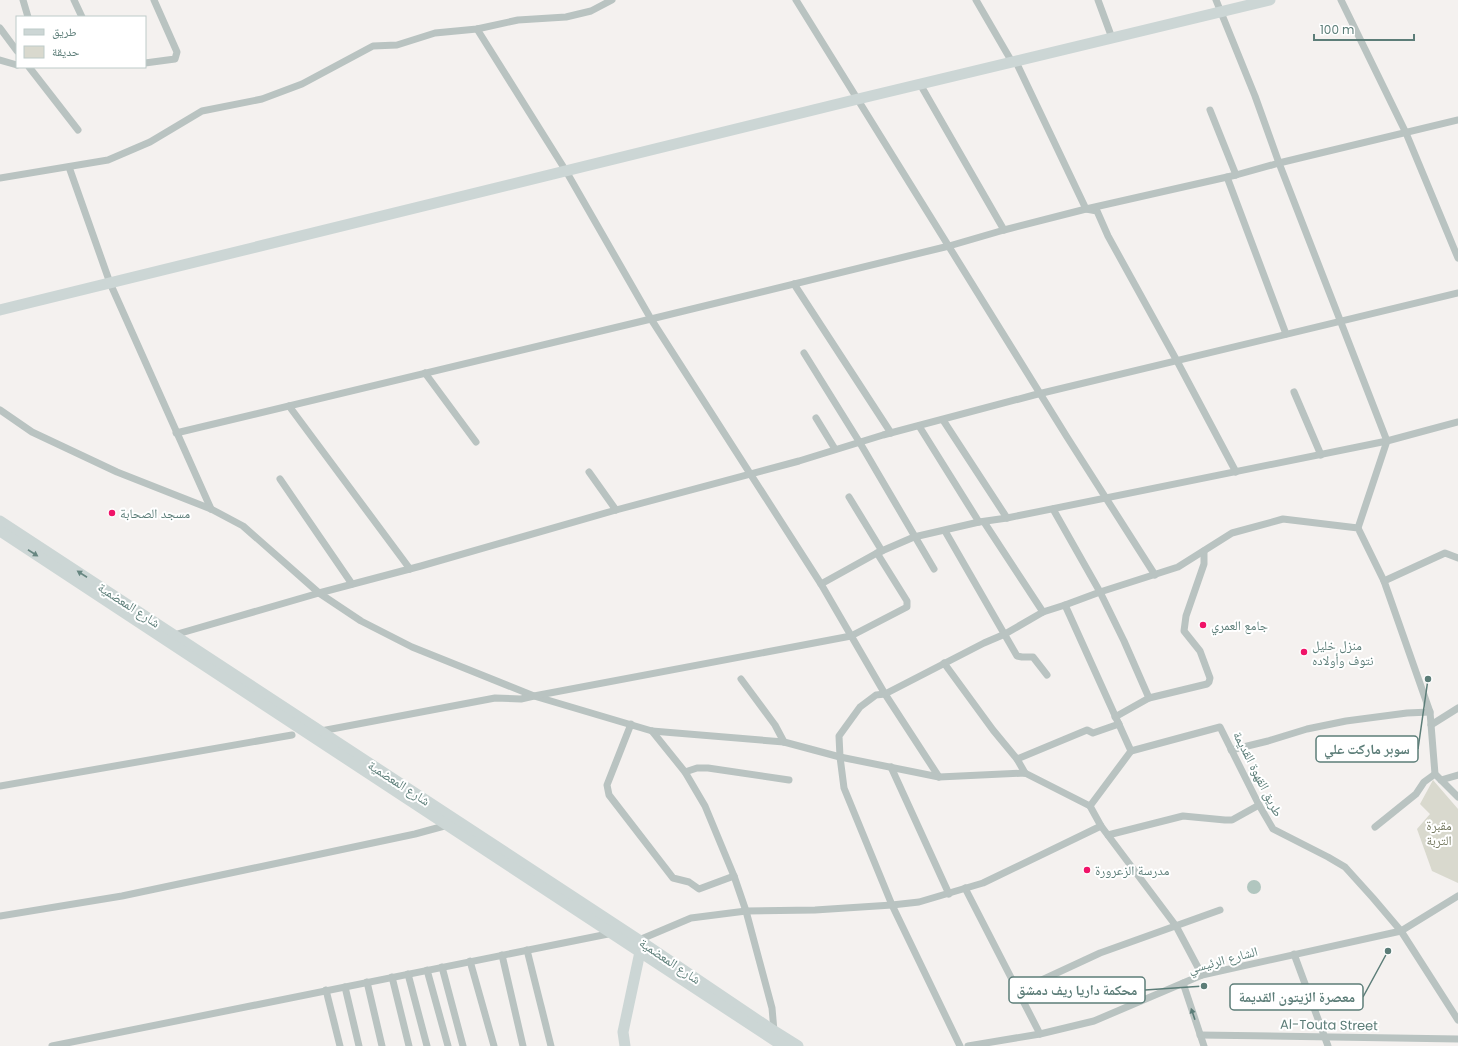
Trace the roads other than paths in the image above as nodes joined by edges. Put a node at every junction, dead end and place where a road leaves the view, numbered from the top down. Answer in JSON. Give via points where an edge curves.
{"nodes":[{"id":1,"x":24,"y":0,"type":"edge"},
{"id":2,"x":74,"y":0,"type":"edge"},
{"id":3,"x":154,"y":0,"type":"edge"},
{"id":4,"x":612,"y":0,"type":"edge"},
{"id":5,"x":796,"y":0,"type":"edge"},
{"id":6,"x":976,"y":0,"type":"edge"},
{"id":7,"x":1098,"y":0,"type":"edge"},
{"id":8,"x":1216,"y":0,"type":"edge"},
{"id":9,"x":1270,"y":0,"type":"edge"},
{"id":10,"x":1341,"y":0,"type":"edge"},
{"id":11,"x":1220,"y":12,"type":"junction"},
{"id":12,"x":28,"y":16,"type":"edge"},
{"id":13,"x":82,"y":16,"type":"edge"},
{"id":14,"x":0,"y":28,"type":"edge"},
{"id":15,"x":477,"y":28,"type":"junction"},
{"id":16,"x":1112,"y":38,"type":"junction"},
{"id":17,"x":16,"y":50,"type":"edge"},
{"id":18,"x":0,"y":60,"type":"edge"},
{"id":19,"x":1012,"y":62,"type":"junction"},
{"id":20,"x":146,"y":63,"type":"edge"},
{"id":21,"x":16,"y":64,"type":"edge"},
{"id":22,"x":30,"y":68,"type":"edge"},
{"id":23,"x":920,"y":84,"type":"junction"},
{"id":24,"x":858,"y":99,"type":"junction"},
{"id":25,"x":1210,"y":110,"type":"dead end"},
{"id":26,"x":1458,"y":120,"type":"edge"},
{"id":27,"x":78,"y":130,"type":"dead end"},
{"id":28,"x":1406,"y":133,"type":"junction"},
{"id":29,"x":1279,"y":163,"type":"junction"},
{"id":30,"x":69,"y":167,"type":"junction"},
{"id":31,"x":566,"y":171,"type":"junction"},
{"id":32,"x":1236,"y":175,"type":"junction"},
{"id":33,"x":0,"y":178,"type":"edge"},
{"id":34,"x":1227,"y":178,"type":"junction"},
{"id":35,"x":1086,"y":209,"type":"junction"},
{"id":36,"x":1004,"y":230,"type":"junction"},
{"id":37,"x":949,"y":246,"type":"junction"},
{"id":38,"x":1458,"y":258,"type":"edge"},
{"id":39,"x":110,"y":283,"type":"junction"},
{"id":40,"x":794,"y":284,"type":"junction"},
{"id":41,"x":1458,"y":293,"type":"edge"},
{"id":42,"x":0,"y":310,"type":"edge"},
{"id":43,"x":652,"y":319,"type":"junction"},
{"id":44,"x":1340,"y":321,"type":"junction"},
{"id":45,"x":1286,"y":334,"type":"junction"},
{"id":46,"x":804,"y":353,"type":"dead end"},
{"id":47,"x":1177,"y":361,"type":"junction"},
{"id":48,"x":425,"y":373,"type":"junction"},
{"id":49,"x":1294,"y":392,"type":"dead end"},
{"id":50,"x":1041,"y":394,"type":"junction"},
{"id":51,"x":290,"y":406,"type":"junction"},
{"id":52,"x":0,"y":410,"type":"edge"},
{"id":53,"x":816,"y":418,"type":"dead end"},
{"id":54,"x":943,"y":420,"type":"junction"},
{"id":55,"x":1458,"y":422,"type":"edge"},
{"id":56,"x":919,"y":426,"type":"junction"},
{"id":57,"x":176,"y":433,"type":"junction"},
{"id":58,"x":891,"y":433,"type":"junction"},
{"id":59,"x":476,"y":442,"type":"dead end"},
{"id":60,"x":1387,"y":442,"type":"junction"},
{"id":61,"x":860,"y":443,"type":"junction"},
{"id":62,"x":835,"y":449,"type":"junction"},
{"id":63,"x":1321,"y":455,"type":"junction"},
{"id":64,"x":589,"y":472,"type":"dead end"},
{"id":65,"x":1236,"y":472,"type":"junction"},
{"id":66,"x":751,"y":474,"type":"junction"},
{"id":67,"x":280,"y":479,"type":"dead end"},
{"id":68,"x":848,"y":497,"type":"dead end"},
{"id":69,"x":1105,"y":497,"type":"junction"},
{"id":70,"x":210,"y":509,"type":"junction"},
{"id":71,"x":1053,"y":509,"type":"junction"},
{"id":72,"x":616,"y":510,"type":"junction"},
{"id":73,"x":1007,"y":518,"type":"junction"},
{"id":74,"x":0,"y":521,"type":"edge"},
{"id":75,"x":982,"y":522,"type":"junction"},
{"id":76,"x":1358,"y":528,"type":"junction"},
{"id":77,"x":945,"y":530,"type":"junction"},
{"id":78,"x":0,"y":531,"type":"edge"},
{"id":79,"x":914,"y":537,"type":"junction"},
{"id":80,"x":1204,"y":551,"type":"junction"},
{"id":81,"x":879,"y":552,"type":"junction"},
{"id":82,"x":1458,"y":558,"type":"edge"},
{"id":83,"x":410,"y":569,"type":"junction"},
{"id":84,"x":934,"y":569,"type":"dead end"},
{"id":85,"x":1155,"y":575,"type":"junction"},
{"id":86,"x":1384,"y":581,"type":"junction"},
{"id":87,"x":352,"y":584,"type":"junction"},
{"id":88,"x":821,"y":584,"type":"junction"},
{"id":89,"x":1100,"y":592,"type":"junction"},
{"id":90,"x":319,"y":593,"type":"junction"},
{"id":91,"x":1065,"y":605,"type":"junction"},
{"id":92,"x":1043,"y":612,"type":"junction"},
{"id":93,"x":159,"y":630,"type":"junction"},
{"id":94,"x":1005,"y":634,"type":"junction"},
{"id":95,"x":174,"y":635,"type":"junction"},
{"id":96,"x":851,"y":636,"type":"junction"},
{"id":97,"x":944,"y":663,"type":"junction"},
{"id":98,"x":1047,"y":675,"type":"dead end"},
{"id":99,"x":740,"y":679,"type":"dead end"},
{"id":100,"x":885,"y":694,"type":"junction"},
{"id":101,"x":534,"y":696,"type":"junction"},
{"id":102,"x":1149,"y":698,"type":"junction"},
{"id":103,"x":1458,"y":708,"type":"edge"},
{"id":104,"x":1430,"y":712,"type":"junction"},
{"id":105,"x":1115,"y":717,"type":"junction"},
{"id":106,"x":631,"y":724,"type":"junction"},
{"id":107,"x":1119,"y":724,"type":"junction"},
{"id":108,"x":1431,"y":725,"type":"junction"},
{"id":109,"x":321,"y":731,"type":"junction"},
{"id":110,"x":652,"y":731,"type":"junction"},
{"id":111,"x":292,"y":735,"type":"dead end"},
{"id":112,"x":784,"y":742,"type":"junction"},
{"id":113,"x":1231,"y":750,"type":"junction"},
{"id":114,"x":1132,"y":751,"type":"junction"},
{"id":115,"x":840,"y":757,"type":"junction"},
{"id":116,"x":1017,"y":759,"type":"junction"},
{"id":117,"x":891,"y":767,"type":"junction"},
{"id":118,"x":685,"y":772,"type":"junction"},
{"id":119,"x":1025,"y":773,"type":"junction"},
{"id":120,"x":1435,"y":774,"type":"junction"},
{"id":121,"x":1458,"y":775,"type":"edge"},
{"id":122,"x":939,"y":777,"type":"junction"},
{"id":123,"x":789,"y":780,"type":"dead end"},
{"id":124,"x":1441,"y":780,"type":"junction"},
{"id":125,"x":0,"y":786,"type":"edge"},
{"id":126,"x":1458,"y":797,"type":"edge"},
{"id":127,"x":1259,"y":805,"type":"junction"},
{"id":128,"x":1090,"y":806,"type":"junction"},
{"id":129,"x":448,"y":825,"type":"junction"},
{"id":130,"x":1101,"y":826,"type":"junction"},
{"id":131,"x":1375,"y":827,"type":"dead end"},
{"id":132,"x":1108,"y":836,"type":"junction"},
{"id":133,"x":734,"y":876,"type":"junction"},
{"id":134,"x":965,"y":888,"type":"junction"},
{"id":135,"x":949,"y":894,"type":"junction"},
{"id":136,"x":1458,"y":896,"type":"edge"},
{"id":137,"x":892,"y":905,"type":"junction"},
{"id":138,"x":1220,"y":910,"type":"dead end"},
{"id":139,"x":746,"y":912,"type":"junction"},
{"id":140,"x":0,"y":916,"type":"edge"},
{"id":141,"x":1176,"y":926,"type":"junction"},
{"id":142,"x":1401,"y":931,"type":"junction"},
{"id":143,"x":613,"y":933,"type":"junction"},
{"id":144,"x":639,"y":940,"type":"junction"},
{"id":145,"x":527,"y":950,"type":"junction"},
{"id":146,"x":640,"y":952,"type":"junction"},
{"id":147,"x":1294,"y":954,"type":"junction"},
{"id":148,"x":502,"y":955,"type":"junction"},
{"id":149,"x":470,"y":961,"type":"junction"},
{"id":150,"x":442,"y":967,"type":"junction"},
{"id":151,"x":427,"y":970,"type":"junction"},
{"id":152,"x":408,"y":974,"type":"junction"},
{"id":153,"x":1202,"y":975,"type":"junction"},
{"id":154,"x":392,"y":977,"type":"junction"},
{"id":155,"x":367,"y":982,"type":"junction"},
{"id":156,"x":1183,"y":983,"type":"junction"},
{"id":157,"x":345,"y":987,"type":"junction"},
{"id":158,"x":326,"y":990,"type":"junction"},
{"id":159,"x":1018,"y":991,"type":"junction"},
{"id":160,"x":1458,"y":1020,"type":"edge"},
{"id":161,"x":774,"y":1031,"type":"junction"},
{"id":162,"x":1040,"y":1034,"type":"junction"},
{"id":163,"x":1200,"y":1035,"type":"junction"},
{"id":164,"x":1325,"y":1037,"type":"junction"},
{"id":165,"x":1458,"y":1039,"type":"edge"},
{"id":166,"x":783,"y":1043,"type":"edge"},
{"id":167,"x":52,"y":1046,"type":"edge"},
{"id":168,"x":340,"y":1046,"type":"edge"},
{"id":169,"x":359,"y":1046,"type":"edge"},
{"id":170,"x":382,"y":1046,"type":"edge"},
{"id":171,"x":409,"y":1046,"type":"edge"},
{"id":172,"x":427,"y":1046,"type":"edge"},
{"id":173,"x":448,"y":1046,"type":"edge"},
{"id":174,"x":464,"y":1046,"type":"edge"},
{"id":175,"x":494,"y":1046,"type":"edge"},
{"id":176,"x":523,"y":1046,"type":"edge"},
{"id":177,"x":551,"y":1046,"type":"edge"},
{"id":178,"x":625,"y":1046,"type":"edge"},
{"id":179,"x":798,"y":1046,"type":"edge"},
{"id":180,"x":960,"y":1046,"type":"edge"},
{"id":181,"x":968,"y":1046,"type":"edge"},
{"id":182,"x":1204,"y":1046,"type":"edge"},
{"id":183,"x":1328,"y":1046,"type":"edge"}],
"edges":[{"from":1,"to":12,"type":"street"},
{"from":2,"to":13,"type":"street"},
{"from":3,"to":20,"type":"street","via":[[177,52],[175,59]]},
{"from":4,"to":15,"type":"street","via":[[591,11],[566,17],[518,20]]},
{"from":5,"to":24,"type":"street"},
{"from":6,"to":19,"type":"street"},
{"from":7,"to":16,"type":"street"},
{"from":8,"to":11,"type":"street"},
{"from":9,"to":11,"type":"main road"},
{"from":10,"to":28,"type":"street"},
{"from":11,"to":16,"type":"main road"},
{"from":11,"to":29,"type":"street","via":[[1255,96]]},
{"from":14,"to":17,"type":"street"},
{"from":15,"to":30,"type":"street","via":[[435,33],[397,45],[373,46],[302,84],[262,99],[202,111],[150,142],[108,160]]},
{"from":15,"to":31,"type":"street"},
{"from":16,"to":19,"type":"main road"},
{"from":18,"to":21,"type":"street"},
{"from":19,"to":23,"type":"main road"},
{"from":19,"to":35,"type":"street","via":[[1017,64]]},
{"from":22,"to":27,"type":"street"},
{"from":23,"to":24,"type":"main road"},
{"from":23,"to":36,"type":"street"},
{"from":24,"to":31,"type":"main road"},
{"from":24,"to":37,"type":"street"},
{"from":25,"to":32,"type":"street"},
{"from":26,"to":28,"type":"street"},
{"from":28,"to":29,"type":"street"},
{"from":28,"to":38,"type":"street"},
{"from":29,"to":32,"type":"street"},
{"from":29,"to":44,"type":"street"},
{"from":30,"to":33,"type":"street"},
{"from":30,"to":39,"type":"street"},
{"from":31,"to":39,"type":"main road"},
{"from":31,"to":43,"type":"street"},
{"from":32,"to":34,"type":"street"},
{"from":34,"to":35,"type":"street"},
{"from":34,"to":45,"type":"street"},
{"from":35,"to":36,"type":"street"},
{"from":35,"to":47,"type":"street","via":[[1097,211],[1108,236]]},
{"from":36,"to":37,"type":"street"},
{"from":37,"to":40,"type":"street"},
{"from":37,"to":50,"type":"street"},
{"from":39,"to":42,"type":"main road"},
{"from":39,"to":57,"type":"street"},
{"from":40,"to":43,"type":"street"},
{"from":40,"to":58,"type":"street"},
{"from":41,"to":44,"type":"street"},
{"from":43,"to":48,"type":"street"},
{"from":43,"to":66,"type":"street"},
{"from":44,"to":45,"type":"street"},
{"from":44,"to":60,"type":"street"},
{"from":45,"to":47,"type":"street"},
{"from":46,"to":61,"type":"street"},
{"from":47,"to":50,"type":"street"},
{"from":47,"to":65,"type":"street"},
{"from":48,"to":51,"type":"street"},
{"from":48,"to":59,"type":"street"},
{"from":49,"to":63,"type":"street"},
{"from":50,"to":54,"type":"street"},
{"from":50,"to":69,"type":"street"},
{"from":51,"to":57,"type":"street"},
{"from":51,"to":83,"type":"street"},
{"from":52,"to":70,"type":"street","via":[[32,432],[117,472]]},
{"from":53,"to":62,"type":"street"},
{"from":54,"to":56,"type":"street"},
{"from":54,"to":73,"type":"street"},
{"from":55,"to":60,"type":"street"},
{"from":56,"to":58,"type":"street"},
{"from":56,"to":75,"type":"street"},
{"from":57,"to":70,"type":"street"},
{"from":58,"to":61,"type":"street"},
{"from":60,"to":63,"type":"street"},
{"from":60,"to":76,"type":"street"},
{"from":61,"to":62,"type":"street"},
{"from":61,"to":79,"type":"street"},
{"from":62,"to":66,"type":"street"},
{"from":63,"to":65,"type":"street"},
{"from":64,"to":72,"type":"street"},
{"from":65,"to":69,"type":"street"},
{"from":66,"to":72,"type":"street"},
{"from":66,"to":88,"type":"street"},
{"from":67,"to":87,"type":"street"},
{"from":68,"to":81,"type":"street"},
{"from":69,"to":71,"type":"street"},
{"from":69,"to":85,"type":"street"},
{"from":70,"to":90,"type":"street","via":[[243,526]]},
{"from":71,"to":73,"type":"street"},
{"from":71,"to":89,"type":"street"},
{"from":72,"to":83,"type":"street"},
{"from":73,"to":75,"type":"street"},
{"from":93,"to":74,"type":"main road","name":"شارع المعضمية","one_way":true},
{"from":75,"to":77,"type":"street"},
{"from":75,"to":92,"type":"street"},
{"from":76,"to":80,"type":"street","via":[[1283,519],[1232,533]]},
{"from":76,"to":86,"type":"street"},
{"from":77,"to":79,"type":"street"},
{"from":77,"to":94,"type":"street"},
{"from":78,"to":93,"type":"main road","name":"شارع المعضمية","one_way":true},
{"from":79,"to":81,"type":"street"},
{"from":79,"to":84,"type":"street"},
{"from":80,"to":85,"type":"street","via":[[1178,567]]},
{"from":80,"to":102,"type":"street","via":[[1204,564],[1186,616],[1184,630],[1200,650],[1210,682]]},
{"from":81,"to":88,"type":"street"},
{"from":81,"to":96,"type":"street","via":[[907,601],[907,607]]},
{"from":82,"to":86,"type":"street","via":[[1445,553]]},
{"from":83,"to":87,"type":"street"},
{"from":85,"to":89,"type":"street"},
{"from":86,"to":104,"type":"street"},
{"from":87,"to":90,"type":"street"},
{"from":88,"to":96,"type":"street"},
{"from":89,"to":91,"type":"street"},
{"from":89,"to":102,"type":"street"},
{"from":90,"to":95,"type":"street"},
{"from":90,"to":101,"type":"street","via":[[361,621],[412,647]]},
{"from":91,"to":92,"type":"street"},
{"from":91,"to":105,"type":"street"},
{"from":92,"to":94,"type":"street"},
{"from":93,"to":95,"type":"main road","name":"شارع المعضمية"},
{"from":93,"to":129,"type":"main road","name":"شارع المعضمية"},
{"from":94,"to":97,"type":"street"},
{"from":94,"to":98,"type":"street","via":[[1017,656],[1033,657]]},
{"from":95,"to":109,"type":"main road","name":"شارع المعضمية"},
{"from":96,"to":100,"type":"street"},
{"from":96,"to":101,"type":"street"},
{"from":97,"to":100,"type":"street"},
{"from":97,"to":116,"type":"street"},
{"from":99,"to":112,"type":"street","via":[[775,725]]},
{"from":100,"to":115,"type":"street","via":[[876,695],[860,707],[839,736]]},
{"from":100,"to":122,"type":"street"},
{"from":101,"to":106,"type":"street"},
{"from":101,"to":109,"type":"street","via":[[521,699],[495,698]]},
{"from":102,"to":105,"type":"street"},
{"from":103,"to":108,"type":"street"},
{"from":104,"to":108,"type":"street"},
{"from":104,"to":113,"type":"street","via":[[1353,720],[1307,729]]},
{"from":105,"to":107,"type":"street"},
{"from":106,"to":110,"type":"street"},
{"from":106,"to":133,"type":"street","via":[[607,785],[609,795],[673,878],[689,882],[699,889]]},
{"from":107,"to":114,"type":"street"},
{"from":107,"to":116,"type":"street","via":[[1093,733],[1087,730]]},
{"from":108,"to":120,"type":"street"},
{"from":109,"to":144,"type":"main road","name":"شارع المعضمية"},
{"from":110,"to":112,"type":"street"},
{"from":110,"to":118,"type":"street"},
{"from":111,"to":125,"type":"street"},
{"from":112,"to":115,"type":"street"},
{"from":113,"to":114,"type":"street","name":"طريق القهوة القديمة","via":[[1220,727]]},
{"from":113,"to":127,"type":"street","name":"طريق القهوة القديمة"},
{"from":114,"to":128,"type":"street"},
{"from":115,"to":117,"type":"street"},
{"from":115,"to":137,"type":"street","via":[[844,788]]},
{"from":116,"to":119,"type":"street"},
{"from":117,"to":122,"type":"street"},
{"from":117,"to":135,"type":"street"},
{"from":118,"to":123,"type":"street","via":[[708,768]]},
{"from":118,"to":133,"type":"street","via":[[705,806]]},
{"from":119,"to":122,"type":"street"},
{"from":119,"to":128,"type":"street"},
{"from":120,"to":124,"type":"street"},
{"from":120,"to":131,"type":"street","via":[[1424,782],[1416,794]]},
{"from":121,"to":124,"type":"street"},
{"from":124,"to":126,"type":"street"},
{"from":127,"to":132,"type":"street","via":[[1232,820],[1183,816]]},
{"from":127,"to":142,"type":"street","name":"طريق القهوة القديمة","via":[[1273,829],[1345,867]]},
{"from":128,"to":130,"type":"street"},
{"from":129,"to":140,"type":"street","via":[[407,836],[122,896]]},
{"from":129,"to":143,"type":"main road","name":"شارع المعضمية"},
{"from":130,"to":132,"type":"street"},
{"from":130,"to":134,"type":"street","via":[[982,883]]},
{"from":132,"to":141,"type":"street"},
{"from":133,"to":139,"type":"street"},
{"from":134,"to":135,"type":"street"},
{"from":134,"to":159,"type":"street"},
{"from":135,"to":137,"type":"street","via":[[919,902]]},
{"from":136,"to":142,"type":"street","name":"الشارع الرئيسي"},
{"from":137,"to":139,"type":"street"},
{"from":137,"to":180,"type":"street"},
{"from":138,"to":141,"type":"street"},
{"from":139,"to":144,"type":"street","via":[[691,918]]},
{"from":139,"to":161,"type":"street","via":[[772,1008]]},
{"from":141,"to":153,"type":"street"},
{"from":141,"to":159,"type":"street","via":[[1100,953]]},
{"from":142,"to":147,"type":"street","name":"الشارع الرئيسي"},
{"from":142,"to":160,"type":"street","name":"طريق القهوة القديمة"},
{"from":143,"to":145,"type":"street"},
{"from":143,"to":146,"type":"main road","name":"شارع المعضمية"},
{"from":144,"to":161,"type":"main road","name":"شارع المعضمية"},
{"from":145,"to":148,"type":"street"},
{"from":145,"to":177,"type":"street"},
{"from":146,"to":166,"type":"main road","name":"شارع المعضمية"},
{"from":146,"to":178,"type":"main road","via":[[623,1032]]},
{"from":147,"to":153,"type":"street","name":"الشارع الرئيسي"},
{"from":147,"to":164,"type":"street"},
{"from":148,"to":149,"type":"street"},
{"from":148,"to":176,"type":"street"},
{"from":149,"to":150,"type":"street"},
{"from":149,"to":175,"type":"street"},
{"from":150,"to":151,"type":"street"},
{"from":150,"to":174,"type":"street"},
{"from":151,"to":152,"type":"street"},
{"from":151,"to":173,"type":"street"},
{"from":152,"to":154,"type":"street"},
{"from":152,"to":172,"type":"street"},
{"from":153,"to":156,"type":"street","name":"الشارع الرئيسي"},
{"from":154,"to":155,"type":"street"},
{"from":154,"to":171,"type":"street"},
{"from":155,"to":157,"type":"street"},
{"from":155,"to":170,"type":"street"},
{"from":156,"to":162,"type":"street","name":"الشارع الرئيسي","via":[[1094,1021]]},
{"from":163,"to":156,"type":"street","one_way":true},
{"from":157,"to":158,"type":"street"},
{"from":157,"to":169,"type":"street"},
{"from":158,"to":167,"type":"street"},
{"from":158,"to":168,"type":"street"},
{"from":159,"to":162,"type":"street"},
{"from":161,"to":166,"type":"main road","name":"شارع المعضمية"},
{"from":162,"to":181,"type":"street","name":"الشارع الرئيسي"},
{"from":163,"to":164,"type":"street","name":"Al-Touta Street"},
{"from":163,"to":182,"type":"street"},
{"from":164,"to":165,"type":"street","name":"Al-Touta Street"},
{"from":164,"to":183,"type":"street"},
{"from":166,"to":179,"type":"main road","name":"شارع المعضمية"}]}
